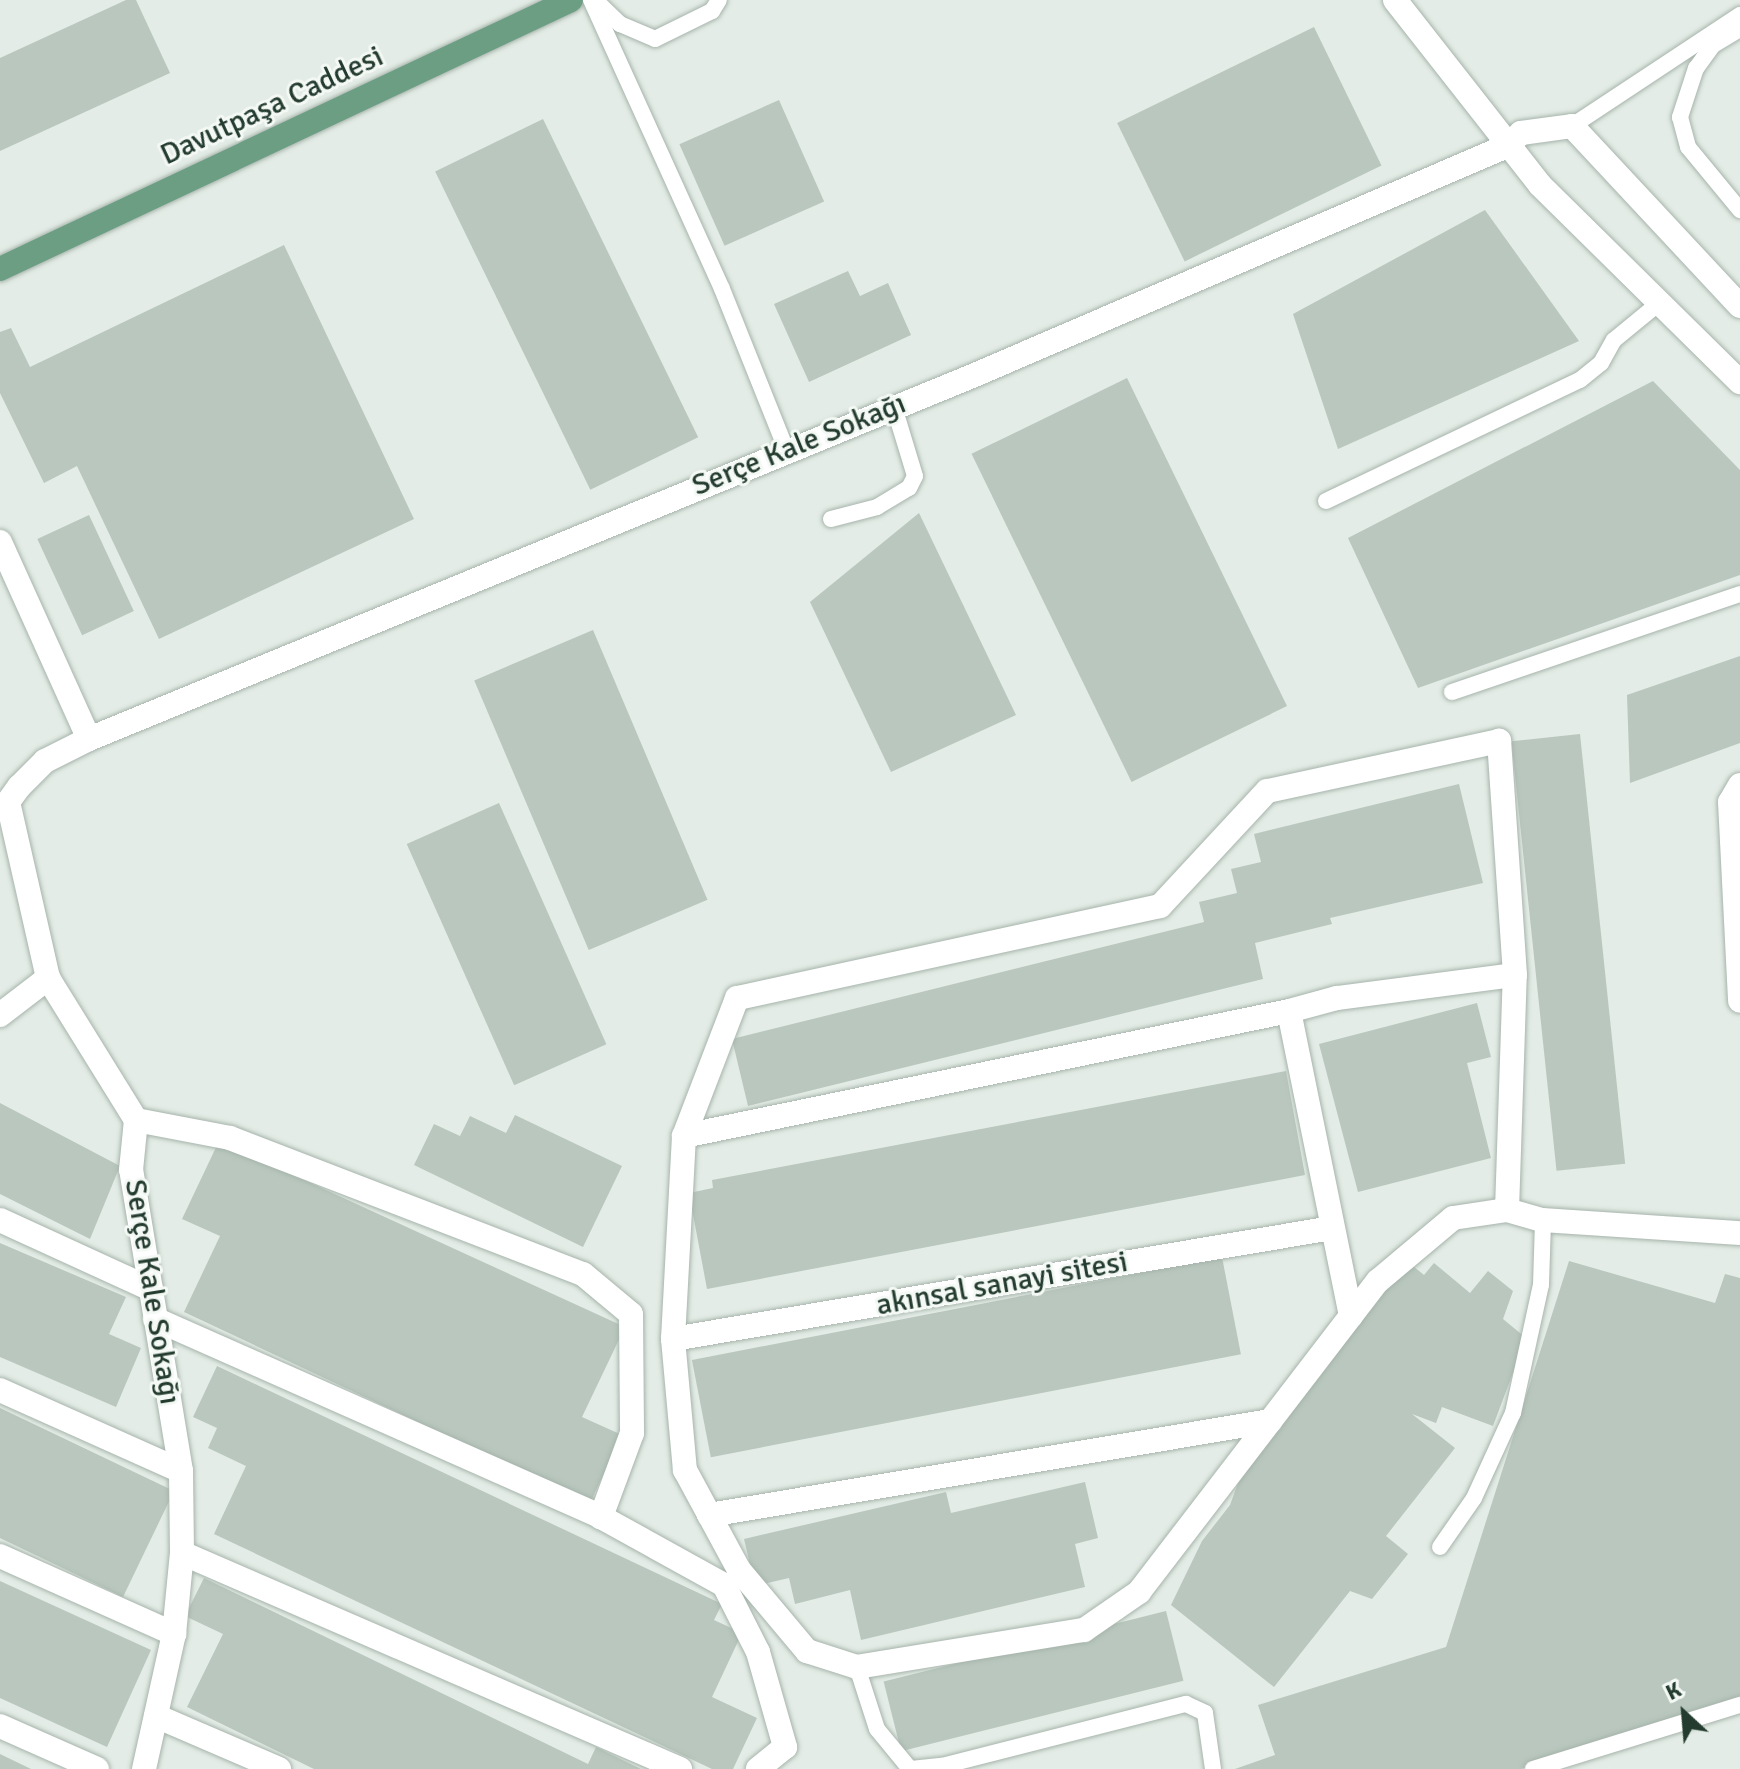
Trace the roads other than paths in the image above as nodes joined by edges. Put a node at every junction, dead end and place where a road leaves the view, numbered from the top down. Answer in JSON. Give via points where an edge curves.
{"nodes":[{"id":1,"x":593,"y":0,"type":"edge"},
{"id":2,"x":719,"y":0,"type":"edge"},
{"id":3,"x":1395,"y":0,"type":"edge"},
{"id":4,"x":565,"y":1,"type":"edge"},
{"id":5,"x":1740,"y":15,"type":"edge"},
{"id":6,"x":1740,"y":29,"type":"edge"},
{"id":7,"x":1572,"y":126,"type":"junction"},
{"id":8,"x":1507,"y":146,"type":"junction"},
{"id":9,"x":1740,"y":210,"type":"edge"},
{"id":10,"x":0,"y":269,"type":"edge"},
{"id":11,"x":1659,"y":303,"type":"junction"},
{"id":12,"x":1740,"y":306,"type":"edge"},
{"id":13,"x":1740,"y":382,"type":"edge"},
{"id":14,"x":894,"y":407,"type":"junction"},
{"id":15,"x":786,"y":449,"type":"junction"},
{"id":16,"x":1326,"y":501,"type":"dead end"},
{"id":17,"x":831,"y":519,"type":"dead end"},
{"id":18,"x":0,"y":542,"type":"edge"},
{"id":19,"x":1740,"y":594,"type":"edge"},
{"id":20,"x":1452,"y":692,"type":"dead end"},
{"id":21,"x":89,"y":739,"type":"junction"},
{"id":22,"x":1740,"y":785,"type":"edge"},
{"id":23,"x":1515,"y":975,"type":"junction"},
{"id":24,"x":48,"y":978,"type":"junction"},
{"id":25,"x":1740,"y":1001,"type":"edge"},
{"id":26,"x":1289,"y":1011,"type":"junction"},
{"id":27,"x":0,"y":1015,"type":"edge"},
{"id":28,"x":136,"y":1120,"type":"junction"},
{"id":29,"x":684,"y":1136,"type":"junction"},
{"id":30,"x":1507,"y":1210,"type":"junction"},
{"id":31,"x":0,"y":1220,"type":"edge"},
{"id":32,"x":1543,"y":1220,"type":"junction"},
{"id":33,"x":1332,"y":1228,"type":"junction"},
{"id":34,"x":1740,"y":1233,"type":"edge"},
{"id":35,"x":151,"y":1289,"type":"junction"},
{"id":36,"x":1351,"y":1316,"type":"junction"},
{"id":37,"x":155,"y":1319,"type":"junction"},
{"id":38,"x":673,"y":1339,"type":"junction"},
{"id":39,"x":0,"y":1390,"type":"edge"},
{"id":40,"x":1270,"y":1421,"type":"junction"},
{"id":41,"x":181,"y":1471,"type":"junction"},
{"id":42,"x":709,"y":1515,"type":"junction"},
{"id":43,"x":601,"y":1517,"type":"junction"},
{"id":44,"x":1440,"y":1547,"type":"dead end"},
{"id":45,"x":182,"y":1553,"type":"junction"},
{"id":46,"x":0,"y":1556,"type":"edge"},
{"id":47,"x":724,"y":1585,"type":"junction"},
{"id":48,"x":754,"y":1588,"type":"junction"},
{"id":49,"x":174,"y":1634,"type":"junction"},
{"id":50,"x":857,"y":1667,"type":"junction"},
{"id":51,"x":1740,"y":1705,"type":"edge"},
{"id":52,"x":156,"y":1716,"type":"junction"},
{"id":53,"x":0,"y":1726,"type":"edge"},
{"id":54,"x":97,"y":1769,"type":"edge"},
{"id":55,"x":144,"y":1769,"type":"edge"},
{"id":56,"x":279,"y":1769,"type":"edge"},
{"id":57,"x":680,"y":1769,"type":"edge"},
{"id":58,"x":758,"y":1769,"type":"edge"},
{"id":59,"x":910,"y":1769,"type":"edge"},
{"id":60,"x":1213,"y":1769,"type":"edge"},
{"id":61,"x":1533,"y":1769,"type":"edge"}],
"edges":[{"from":1,"to":2,"type":"lane","via":[[620,24],[655,39],[712,11]]},
{"from":1,"to":15,"type":"lane","via":[[722,289]]},
{"from":3,"to":8,"type":"street"},
{"from":4,"to":10,"type":"main road","name":"Davutpaşa Caddesi"},
{"from":5,"to":7,"type":"lane"},
{"from":6,"to":9,"type":"lane","via":[[1713,45],[1696,68],[1680,117],[1688,147]]},
{"from":7,"to":8,"type":"street","name":"Serçe Kale Sokağı","via":[[1521,133]]},
{"from":7,"to":12,"type":"street"},
{"from":8,"to":11,"type":"street"},
{"from":8,"to":14,"type":"street","name":"Serçe Kale Sokağı"},
{"from":11,"to":13,"type":"street"},
{"from":11,"to":16,"type":"lane","via":[[1614,340],[1601,363],[1580,380]]},
{"from":14,"to":15,"type":"street","name":"Serçe Kale Sokağı"},
{"from":14,"to":17,"type":"lane","via":[[915,476],[909,488],[877,507]]},
{"from":15,"to":21,"type":"street","name":"Serçe Kale Sokağı"},
{"from":18,"to":21,"type":"street"},
{"from":19,"to":20,"type":"lane"},
{"from":21,"to":24,"type":"street","name":"Serçe Kale Sokağı","via":[[45,761],[8,802]]},
{"from":22,"to":25,"type":"street","via":[[1730,802]]},
{"from":23,"to":26,"type":"street","via":[[1337,998]]},
{"from":23,"to":29,"type":"street","via":[[1499,741],[1267,791],[1160,906],[737,998]]},
{"from":23,"to":30,"type":"street"},
{"from":24,"to":27,"type":"street"},
{"from":24,"to":28,"type":"street","name":"Serçe Kale Sokağı"},
{"from":26,"to":29,"type":"street"},
{"from":26,"to":33,"type":"street"},
{"from":28,"to":35,"type":"street","name":"Serçe Kale Sokağı","via":[[131,1170]]},
{"from":28,"to":43,"type":"street","via":[[230,1138],[569,1269],[631,1314],[632,1433]]},
{"from":29,"to":38,"type":"street"},
{"from":30,"to":32,"type":"street"},
{"from":30,"to":36,"type":"street","via":[[1453,1218],[1378,1281]]},
{"from":31,"to":35,"type":"street"},
{"from":32,"to":34,"type":"street"},
{"from":32,"to":44,"type":"lane","via":[[1541,1285],[1513,1413],[1474,1498]]},
{"from":33,"to":36,"type":"street"},
{"from":33,"to":38,"type":"street","name":"akınsal sanayi sitesi"},
{"from":35,"to":37,"type":"street","name":"Serçe Kale Sokağı"},
{"from":36,"to":40,"type":"street"},
{"from":37,"to":41,"type":"street","name":"Serçe Kale Sokağı"},
{"from":37,"to":43,"type":"street"},
{"from":38,"to":42,"type":"street","via":[[685,1470]]},
{"from":39,"to":41,"type":"street"},
{"from":40,"to":42,"type":"street"},
{"from":40,"to":50,"type":"street","via":[[1139,1592],[1084,1630]]},
{"from":41,"to":45,"type":"street","name":"Serçe Kale Sokağı"},
{"from":42,"to":48,"type":"street"},
{"from":43,"to":47,"type":"street"},
{"from":45,"to":49,"type":"street","name":"Serçe Kale Sokağı"},
{"from":45,"to":57,"type":"street"},
{"from":46,"to":49,"type":"street"},
{"from":47,"to":48,"type":"street"},
{"from":47,"to":58,"type":"street","via":[[758,1652],[785,1747]]},
{"from":48,"to":50,"type":"street","via":[[807,1651]]},
{"from":49,"to":52,"type":"street","name":"Serçe Kale Sokağı"},
{"from":50,"to":59,"type":"lane","via":[[877,1729]]},
{"from":51,"to":61,"type":"lane"},
{"from":52,"to":55,"type":"street","name":"Serçe Kale Sokağı"},
{"from":52,"to":56,"type":"street"},
{"from":53,"to":54,"type":"street"},
{"from":59,"to":60,"type":"lane","via":[[942,1766],[1186,1704],[1205,1713]]}]}
